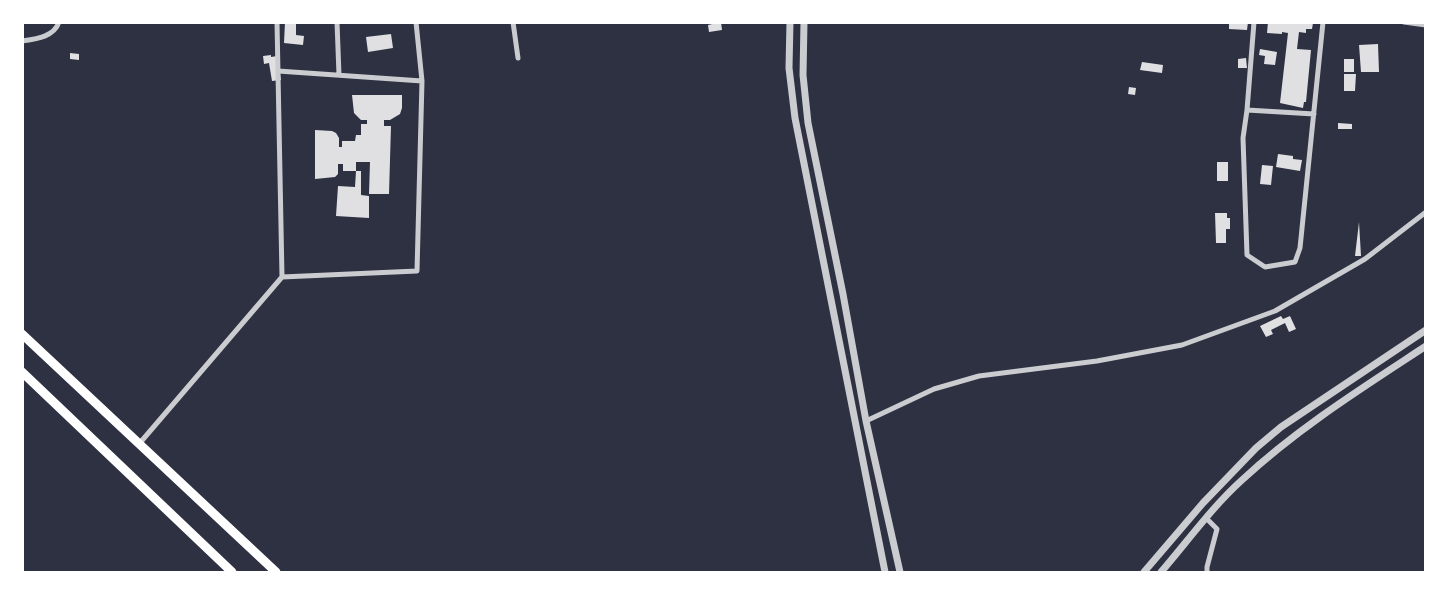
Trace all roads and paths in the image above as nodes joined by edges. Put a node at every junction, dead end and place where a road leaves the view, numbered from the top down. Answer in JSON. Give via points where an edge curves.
{"nodes":[{"id":1,"x":59,"y":22,"type":"edge"},
{"id":2,"x":277,"y":22,"type":"edge"},
{"id":3,"x":338,"y":22,"type":"edge"},
{"id":4,"x":416,"y":22,"type":"edge"},
{"id":5,"x":513,"y":22,"type":"edge"},
{"id":6,"x":790,"y":22,"type":"edge"},
{"id":7,"x":804,"y":22,"type":"edge"},
{"id":8,"x":1254,"y":22,"type":"edge"},
{"id":9,"x":1323,"y":22,"type":"edge"},
{"id":10,"x":1404,"y":22,"type":"edge"},
{"id":11,"x":1425,"y":25,"type":"edge"},
{"id":12,"x":22,"y":41,"type":"edge"},
{"id":13,"x":518,"y":58,"type":"dead end"},
{"id":14,"x":278,"y":71,"type":"junction"},
{"id":15,"x":339,"y":75,"type":"junction"},
{"id":16,"x":422,"y":81,"type":"junction"},
{"id":17,"x":1247,"y":110,"type":"junction"},
{"id":18,"x":1314,"y":114,"type":"junction"},
{"id":19,"x":1425,"y":212,"type":"edge"},
{"id":20,"x":826,"y":218,"type":"junction"},
{"id":21,"x":814,"y":221,"type":"junction"},
{"id":22,"x":282,"y":277,"type":"junction"},
{"id":23,"x":1425,"y":330,"type":"edge"},
{"id":24,"x":22,"y":334,"type":"edge"},
{"id":25,"x":1425,"y":346,"type":"edge"},
{"id":26,"x":22,"y":372,"type":"edge"},
{"id":27,"x":866,"y":421,"type":"junction"},
{"id":28,"x":139,"y":444,"type":"junction"},
{"id":29,"x":1207,"y":519,"type":"junction"},
{"id":30,"x":232,"y":573,"type":"edge"},
{"id":31,"x":276,"y":573,"type":"edge"},
{"id":32,"x":885,"y":573,"type":"edge"},
{"id":33,"x":900,"y":573,"type":"edge"},
{"id":34,"x":1144,"y":573,"type":"edge"},
{"id":35,"x":1161,"y":573,"type":"edge"},
{"id":36,"x":1207,"y":573,"type":"edge"}],
"edges":[{"from":1,"to":12,"type":"street","via":[[57,28],[43,37]]},
{"from":2,"to":14,"type":"street"},
{"from":3,"to":15,"type":"street"},
{"from":4,"to":16,"type":"street"},
{"from":5,"to":13,"type":"street"},
{"from":6,"to":21,"type":"street","via":[[789,68],[795,118]]},
{"from":7,"to":20,"type":"street","via":[[803,75],[808,123]]},
{"from":8,"to":17,"type":"street"},
{"from":9,"to":18,"type":"street"},
{"from":10,"to":11,"type":"street"},
{"from":14,"to":15,"type":"street"},
{"from":14,"to":22,"type":"street"},
{"from":15,"to":16,"type":"street"},
{"from":16,"to":22,"type":"street","via":[[417,270]]},
{"from":17,"to":18,"type":"street"},
{"from":17,"to":18,"type":"street","via":[[1243,138],[1247,255],[1264,267],[1295,262],[1300,248]]},
{"from":19,"to":27,"type":"street","via":[[1365,259],[1275,311],[1182,345],[1098,361],[979,376],[934,389]]},
{"from":20,"to":21,"type":"street"},
{"from":20,"to":27,"type":"street"},
{"from":21,"to":32,"type":"street"},
{"from":22,"to":28,"type":"street"},
{"from":23,"to":34,"type":"street","via":[[1256,448]]},
{"from":24,"to":28,"type":"main road"},
{"from":25,"to":29,"type":"street","via":[[1287,440],[1239,482]]},
{"from":26,"to":30,"type":"main road"},
{"from":27,"to":33,"type":"street"},
{"from":28,"to":31,"type":"main road"},
{"from":29,"to":35,"type":"street"},
{"from":29,"to":36,"type":"street","via":[[1217,529]]}]}
